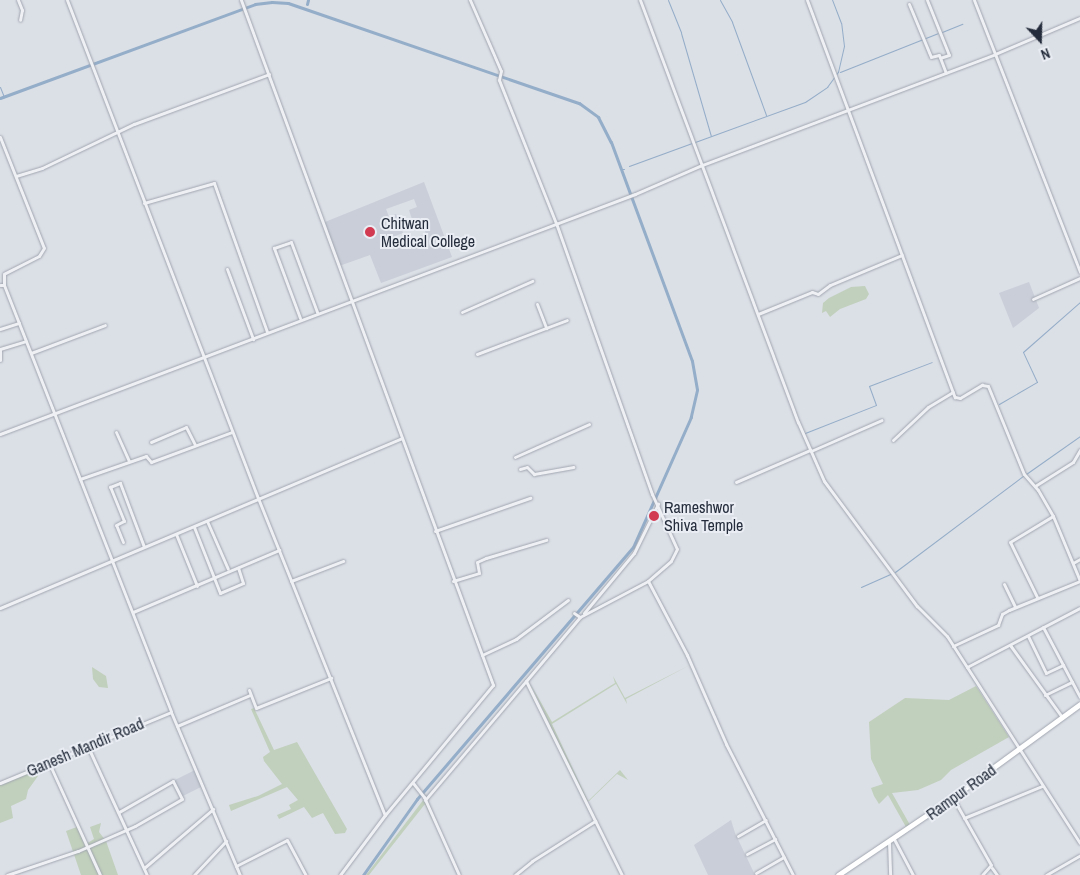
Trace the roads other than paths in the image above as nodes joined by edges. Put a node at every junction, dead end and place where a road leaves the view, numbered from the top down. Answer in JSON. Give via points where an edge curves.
{"nodes":[{"id":1,"x":18,"y":0,"type":"edge"},
{"id":2,"x":68,"y":0,"type":"edge"},
{"id":3,"x":241,"y":0,"type":"edge"},
{"id":4,"x":470,"y":0,"type":"edge"},
{"id":5,"x":640,"y":0,"type":"edge"},
{"id":6,"x":807,"y":0,"type":"edge"},
{"id":7,"x":927,"y":0,"type":"edge"},
{"id":8,"x":974,"y":0,"type":"edge"},
{"id":9,"x":909,"y":4,"type":"dead end"},
{"id":10,"x":1080,"y":18,"type":"edge"},
{"id":11,"x":20,"y":20,"type":"dead end"},
{"id":12,"x":995,"y":54,"type":"junction"},
{"id":13,"x":940,"y":58,"type":"junction"},
{"id":14,"x":946,"y":73,"type":"junction"},
{"id":15,"x":269,"y":74,"type":"junction"},
{"id":16,"x":849,"y":109,"type":"junction"},
{"id":17,"x":116,"y":132,"type":"junction"},
{"id":18,"x":0,"y":137,"type":"edge"},
{"id":19,"x":702,"y":165,"type":"junction"},
{"id":20,"x":16,"y":176,"type":"junction"},
{"id":21,"x":144,"y":203,"type":"junction"},
{"id":22,"x":556,"y":223,"type":"junction"},
{"id":23,"x":902,"y":255,"type":"junction"},
{"id":24,"x":227,"y":269,"type":"dead end"},
{"id":25,"x":1080,"y":272,"type":"edge"},
{"id":26,"x":1080,"y":278,"type":"edge"},
{"id":27,"x":532,"y":281,"type":"dead end"},
{"id":28,"x":2,"y":285,"type":"edge"},
{"id":29,"x":1033,"y":299,"type":"dead end"},
{"id":30,"x":350,"y":301,"type":"junction"},
{"id":31,"x":537,"y":304,"type":"dead end"},
{"id":32,"x":317,"y":312,"type":"junction"},
{"id":33,"x":462,"y":312,"type":"dead end"},
{"id":34,"x":758,"y":314,"type":"junction"},
{"id":35,"x":300,"y":318,"type":"junction"},
{"id":36,"x":567,"y":320,"type":"dead end"},
{"id":37,"x":19,"y":323,"type":"junction"},
{"id":38,"x":105,"y":325,"type":"dead end"},
{"id":39,"x":546,"y":328,"type":"junction"},
{"id":40,"x":0,"y":329,"type":"edge"},
{"id":41,"x":267,"y":332,"type":"junction"},
{"id":42,"x":253,"y":339,"type":"junction"},
{"id":43,"x":26,"y":340,"type":"junction"},
{"id":44,"x":31,"y":353,"type":"junction"},
{"id":45,"x":477,"y":354,"type":"dead end"},
{"id":46,"x":203,"y":356,"type":"junction"},
{"id":47,"x":0,"y":360,"type":"edge"},
{"id":48,"x":953,"y":392,"type":"junction"},
{"id":49,"x":55,"y":412,"type":"junction"},
{"id":50,"x":882,"y":420,"type":"dead end"},
{"id":51,"x":589,"y":424,"type":"dead end"},
{"id":52,"x":116,"y":432,"type":"dead end"},
{"id":53,"x":232,"y":432,"type":"junction"},
{"id":54,"x":0,"y":434,"type":"edge"},
{"id":55,"x":401,"y":439,"type":"junction"},
{"id":56,"x":894,"y":440,"type":"dead end"},
{"id":57,"x":151,"y":442,"type":"dead end"},
{"id":58,"x":195,"y":445,"type":"junction"},
{"id":59,"x":811,"y":450,"type":"junction"},
{"id":60,"x":1080,"y":450,"type":"edge"},
{"id":61,"x":515,"y":457,"type":"dead end"},
{"id":62,"x":129,"y":461,"type":"junction"},
{"id":63,"x":573,"y":467,"type":"dead end"},
{"id":64,"x":520,"y":469,"type":"dead end"},
{"id":65,"x":80,"y":479,"type":"junction"},
{"id":66,"x":736,"y":482,"type":"dead end"},
{"id":67,"x":1035,"y":486,"type":"junction"},
{"id":68,"x":258,"y":498,"type":"junction"},
{"id":69,"x":530,"y":498,"type":"dead end"},
{"id":70,"x":657,"y":502,"type":"junction"},
{"id":71,"x":1053,"y":516,"type":"junction"},
{"id":72,"x":207,"y":521,"type":"junction"},
{"id":73,"x":194,"y":526,"type":"junction"},
{"id":74,"x":435,"y":531,"type":"junction"},
{"id":75,"x":176,"y":534,"type":"junction"},
{"id":76,"x":546,"y":540,"type":"dead end"},
{"id":77,"x":123,"y":542,"type":"dead end"},
{"id":78,"x":144,"y":547,"type":"junction"},
{"id":79,"x":279,"y":550,"type":"junction"},
{"id":80,"x":1080,"y":559,"type":"edge"},
{"id":81,"x":112,"y":561,"type":"junction"},
{"id":82,"x":343,"y":561,"type":"dead end"},
{"id":83,"x":1073,"y":563,"type":"junction"},
{"id":84,"x":238,"y":568,"type":"junction"},
{"id":85,"x":228,"y":569,"type":"junction"},
{"id":86,"x":213,"y":577,"type":"junction"},
{"id":87,"x":291,"y":581,"type":"junction"},
{"id":88,"x":453,"y":581,"type":"junction"},
{"id":89,"x":1080,"y":581,"type":"edge"},
{"id":90,"x":648,"y":582,"type":"junction"},
{"id":91,"x":1004,"y":584,"type":"dead end"},
{"id":92,"x":197,"y":586,"type":"junction"},
{"id":93,"x":1037,"y":597,"type":"junction"},
{"id":94,"x":568,"y":600,"type":"dead end"},
{"id":95,"x":1015,"y":607,"type":"junction"},
{"id":96,"x":0,"y":608,"type":"edge"},
{"id":97,"x":1080,"y":608,"type":"edge"},
{"id":98,"x":132,"y":612,"type":"junction"},
{"id":99,"x":574,"y":613,"type":"dead end"},
{"id":100,"x":579,"y":617,"type":"junction"},
{"id":101,"x":1043,"y":628,"type":"junction"},
{"id":102,"x":1028,"y":636,"type":"junction"},
{"id":103,"x":1010,"y":645,"type":"junction"},
{"id":104,"x":953,"y":646,"type":"junction"},
{"id":105,"x":482,"y":655,"type":"junction"},
{"id":106,"x":1063,"y":665,"type":"junction"},
{"id":107,"x":967,"y":667,"type":"junction"},
{"id":108,"x":331,"y":678,"type":"junction"},
{"id":109,"x":526,"y":681,"type":"junction"},
{"id":110,"x":1072,"y":682,"type":"junction"},
{"id":111,"x":1045,"y":695,"type":"junction"},
{"id":112,"x":1080,"y":697,"type":"edge"},
{"id":113,"x":1080,"y":704,"type":"edge"},
{"id":114,"x":171,"y":712,"type":"junction"},
{"id":115,"x":1062,"y":718,"type":"junction"},
{"id":116,"x":177,"y":726,"type":"junction"},
{"id":117,"x":88,"y":746,"type":"junction"},
{"id":118,"x":1019,"y":750,"type":"junction"},
{"id":119,"x":49,"y":762,"type":"junction"},
{"id":120,"x":0,"y":783,"type":"edge"},
{"id":121,"x":413,"y":783,"type":"junction"},
{"id":122,"x":1042,"y":786,"type":"junction"},
{"id":123,"x":953,"y":798,"type":"junction"},
{"id":124,"x":425,"y":799,"type":"junction"},
{"id":125,"x":213,"y":809,"type":"junction"},
{"id":126,"x":119,"y":812,"type":"junction"},
{"id":127,"x":385,"y":815,"type":"junction"},
{"id":128,"x":964,"y":818,"type":"junction"},
{"id":129,"x":766,"y":820,"type":"junction"},
{"id":130,"x":595,"y":821,"type":"junction"},
{"id":131,"x":127,"y":829,"type":"junction"},
{"id":132,"x":738,"y":836,"type":"dead end"},
{"id":133,"x":775,"y":839,"type":"junction"},
{"id":134,"x":894,"y":839,"type":"junction"},
{"id":135,"x":226,"y":841,"type":"junction"},
{"id":136,"x":889,"y":842,"type":"junction"},
{"id":137,"x":1080,"y":843,"type":"edge"},
{"id":138,"x":88,"y":846,"type":"junction"},
{"id":139,"x":747,"y":854,"type":"dead end"},
{"id":140,"x":1080,"y":855,"type":"edge"},
{"id":141,"x":784,"y":857,"type":"junction"},
{"id":142,"x":236,"y":866,"type":"junction"},
{"id":143,"x":992,"y":867,"type":"junction"},
{"id":144,"x":144,"y":868,"type":"junction"},
{"id":145,"x":756,"y":873,"type":"dead end"},
{"id":146,"x":7,"y":875,"type":"edge"},
{"id":147,"x":100,"y":875,"type":"edge"},
{"id":148,"x":147,"y":875,"type":"edge"},
{"id":149,"x":194,"y":875,"type":"edge"},
{"id":150,"x":240,"y":875,"type":"edge"},
{"id":151,"x":306,"y":875,"type":"edge"},
{"id":152,"x":340,"y":875,"type":"edge"},
{"id":153,"x":459,"y":875,"type":"edge"},
{"id":154,"x":516,"y":875,"type":"edge"},
{"id":155,"x":622,"y":875,"type":"edge"},
{"id":156,"x":792,"y":875,"type":"edge"},
{"id":157,"x":838,"y":875,"type":"edge"},
{"id":158,"x":890,"y":875,"type":"edge"},
{"id":159,"x":912,"y":875,"type":"edge"},
{"id":160,"x":982,"y":875,"type":"edge"},
{"id":161,"x":996,"y":875,"type":"edge"},
{"id":162,"x":1046,"y":875,"type":"edge"}],
"edges":[{"from":1,"to":11,"type":"street","via":[[22,10]]},
{"from":2,"to":17,"type":"street"},
{"from":3,"to":15,"type":"street"},
{"from":4,"to":22,"type":"street"},
{"from":5,"to":19,"type":"street"},
{"from":6,"to":16,"type":"street"},
{"from":7,"to":13,"type":"street","via":[[948,54]]},
{"from":8,"to":12,"type":"street"},
{"from":9,"to":13,"type":"street","via":[[931,57]]},
{"from":10,"to":12,"type":"street"},
{"from":12,"to":14,"type":"street"},
{"from":12,"to":25,"type":"street"},
{"from":13,"to":14,"type":"street"},
{"from":14,"to":16,"type":"street"},
{"from":15,"to":17,"type":"street"},
{"from":15,"to":30,"type":"street"},
{"from":16,"to":19,"type":"street"},
{"from":16,"to":23,"type":"street"},
{"from":17,"to":20,"type":"street","via":[[42,168]]},
{"from":17,"to":21,"type":"street"},
{"from":18,"to":20,"type":"street"},
{"from":19,"to":22,"type":"street"},
{"from":19,"to":34,"type":"street"},
{"from":20,"to":28,"type":"street","via":[[44,248],[39,256],[4,274]]},
{"from":21,"to":41,"type":"street","via":[[214,183]]},
{"from":21,"to":46,"type":"street"},
{"from":22,"to":30,"type":"street"},
{"from":22,"to":70,"type":"street"},
{"from":23,"to":34,"type":"street","via":[[830,285],[818,294],[812,292]]},
{"from":23,"to":48,"type":"street"},
{"from":24,"to":42,"type":"street"},
{"from":26,"to":29,"type":"street"},
{"from":27,"to":33,"type":"street"},
{"from":28,"to":37,"type":"street"},
{"from":30,"to":32,"type":"street"},
{"from":30,"to":55,"type":"street"},
{"from":31,"to":39,"type":"street"},
{"from":32,"to":35,"type":"street"},
{"from":32,"to":35,"type":"street","via":[[291,242],[274,248]]},
{"from":34,"to":59,"type":"street"},
{"from":35,"to":41,"type":"street"},
{"from":36,"to":39,"type":"street"},
{"from":37,"to":40,"type":"street"},
{"from":37,"to":43,"type":"street"},
{"from":38,"to":44,"type":"street"},
{"from":39,"to":45,"type":"street"},
{"from":41,"to":42,"type":"street"},
{"from":42,"to":46,"type":"street"},
{"from":43,"to":44,"type":"street"},
{"from":43,"to":47,"type":"street","via":[[0,349]]},
{"from":44,"to":49,"type":"street"},
{"from":46,"to":49,"type":"street"},
{"from":46,"to":53,"type":"street"},
{"from":48,"to":56,"type":"street","via":[[928,407]]},
{"from":48,"to":67,"type":"street","via":[[960,398],[982,385],[988,386],[1024,474]]},
{"from":49,"to":54,"type":"street"},
{"from":49,"to":65,"type":"street"},
{"from":50,"to":59,"type":"street"},
{"from":51,"to":61,"type":"street"},
{"from":52,"to":62,"type":"street"},
{"from":53,"to":58,"type":"street"},
{"from":53,"to":68,"type":"street"},
{"from":55,"to":68,"type":"street"},
{"from":55,"to":74,"type":"street"},
{"from":57,"to":58,"type":"street","via":[[186,427]]},
{"from":58,"to":62,"type":"street","via":[[151,462],[146,456]]},
{"from":59,"to":66,"type":"street"},
{"from":59,"to":104,"type":"street","via":[[836,499],[917,606]]},
{"from":60,"to":67,"type":"street","via":[[1073,462]]},
{"from":62,"to":65,"type":"street"},
{"from":63,"to":64,"type":"street","via":[[534,474],[527,467]]},
{"from":65,"to":81,"type":"street"},
{"from":67,"to":71,"type":"street"},
{"from":68,"to":72,"type":"street"},
{"from":68,"to":79,"type":"street"},
{"from":69,"to":74,"type":"street"},
{"from":70,"to":90,"type":"street","via":[[677,552]]},
{"from":70,"to":100,"type":"street","via":[[634,553]]},
{"from":71,"to":83,"type":"street"},
{"from":71,"to":93,"type":"street","via":[[1010,542]]},
{"from":72,"to":73,"type":"street"},
{"from":72,"to":85,"type":"street"},
{"from":73,"to":75,"type":"street"},
{"from":73,"to":86,"type":"street"},
{"from":74,"to":88,"type":"street"},
{"from":75,"to":78,"type":"street"},
{"from":75,"to":92,"type":"street"},
{"from":76,"to":88,"type":"street","via":[[486,558],[477,562],[479,573]]},
{"from":77,"to":78,"type":"street","via":[[116,526],[124,521],[110,487],[120,483]]},
{"from":78,"to":81,"type":"street"},
{"from":79,"to":84,"type":"street"},
{"from":79,"to":87,"type":"street"},
{"from":80,"to":83,"type":"street"},
{"from":81,"to":96,"type":"street"},
{"from":81,"to":98,"type":"street"},
{"from":82,"to":87,"type":"street"},
{"from":83,"to":89,"type":"street"},
{"from":84,"to":85,"type":"street"},
{"from":84,"to":86,"type":"street","via":[[244,583],[220,593]]},
{"from":85,"to":86,"type":"street"},
{"from":86,"to":92,"type":"street"},
{"from":87,"to":108,"type":"street"},
{"from":88,"to":105,"type":"street"},
{"from":89,"to":93,"type":"street"},
{"from":90,"to":100,"type":"street"},
{"from":90,"to":129,"type":"street"},
{"from":91,"to":95,"type":"street"},
{"from":92,"to":98,"type":"street"},
{"from":93,"to":95,"type":"street"},
{"from":94,"to":105,"type":"street","via":[[516,639]]},
{"from":95,"to":104,"type":"street","via":[[1002,614],[998,625]]},
{"from":97,"to":101,"type":"street"},
{"from":98,"to":114,"type":"street"},
{"from":99,"to":100,"type":"street"},
{"from":100,"to":109,"type":"street"},
{"from":101,"to":102,"type":"street"},
{"from":101,"to":106,"type":"street"},
{"from":102,"to":103,"type":"street"},
{"from":102,"to":106,"type":"street","via":[[1046,673]]},
{"from":103,"to":107,"type":"street"},
{"from":103,"to":111,"type":"street"},
{"from":104,"to":107,"type":"street"},
{"from":105,"to":121,"type":"street","via":[[493,685],[490,691]]},
{"from":106,"to":110,"type":"street"},
{"from":107,"to":118,"type":"street"},
{"from":108,"to":116,"type":"street","via":[[256,708],[249,692]]},
{"from":108,"to":127,"type":"street"},
{"from":109,"to":124,"type":"street"},
{"from":109,"to":130,"type":"street"},
{"from":110,"to":111,"type":"street"},
{"from":110,"to":112,"type":"street"},
{"from":111,"to":115,"type":"street"},
{"from":113,"to":115,"type":"main road","name":"Rampur Road"},
{"from":114,"to":116,"type":"street"},
{"from":114,"to":117,"type":"street","name":"Ganesh Mandir Road"},
{"from":115,"to":118,"type":"main road","name":"Rampur Road"},
{"from":116,"to":125,"type":"street"},
{"from":117,"to":119,"type":"street","name":"Ganesh Mandir Road"},
{"from":117,"to":126,"type":"street"},
{"from":118,"to":122,"type":"street"},
{"from":118,"to":123,"type":"main road","name":"Rampur Road"},
{"from":119,"to":120,"type":"street","name":"Ganesh Mandir Road"},
{"from":119,"to":138,"type":"street"},
{"from":121,"to":124,"type":"street"},
{"from":121,"to":127,"type":"street"},
{"from":122,"to":128,"type":"street"},
{"from":122,"to":137,"type":"street"},
{"from":123,"to":128,"type":"street"},
{"from":123,"to":134,"type":"main road","name":"Rampur Road"},
{"from":124,"to":153,"type":"street"},
{"from":125,"to":135,"type":"street"},
{"from":125,"to":144,"type":"street"},
{"from":126,"to":131,"type":"street"},
{"from":126,"to":131,"type":"street","via":[[173,780],[182,799]]},
{"from":127,"to":152,"type":"street"},
{"from":128,"to":143,"type":"street"},
{"from":129,"to":132,"type":"street"},
{"from":129,"to":133,"type":"street"},
{"from":130,"to":154,"type":"street","via":[[532,861]]},
{"from":130,"to":155,"type":"street"},
{"from":131,"to":138,"type":"street"},
{"from":131,"to":144,"type":"street"},
{"from":133,"to":139,"type":"street"},
{"from":133,"to":141,"type":"street"},
{"from":134,"to":136,"type":"main road","name":"Rampur Road"},
{"from":134,"to":159,"type":"street"},
{"from":135,"to":142,"type":"street"},
{"from":135,"to":149,"type":"street"},
{"from":136,"to":157,"type":"main road","name":"Rampur Road"},
{"from":136,"to":158,"type":"street"},
{"from":138,"to":146,"type":"street"},
{"from":138,"to":147,"type":"street"},
{"from":140,"to":162,"type":"street"},
{"from":141,"to":145,"type":"street"},
{"from":141,"to":156,"type":"street"},
{"from":142,"to":150,"type":"street"},
{"from":142,"to":151,"type":"street","via":[[287,840]]},
{"from":143,"to":160,"type":"street"},
{"from":143,"to":161,"type":"street"},
{"from":144,"to":148,"type":"street"}]}
